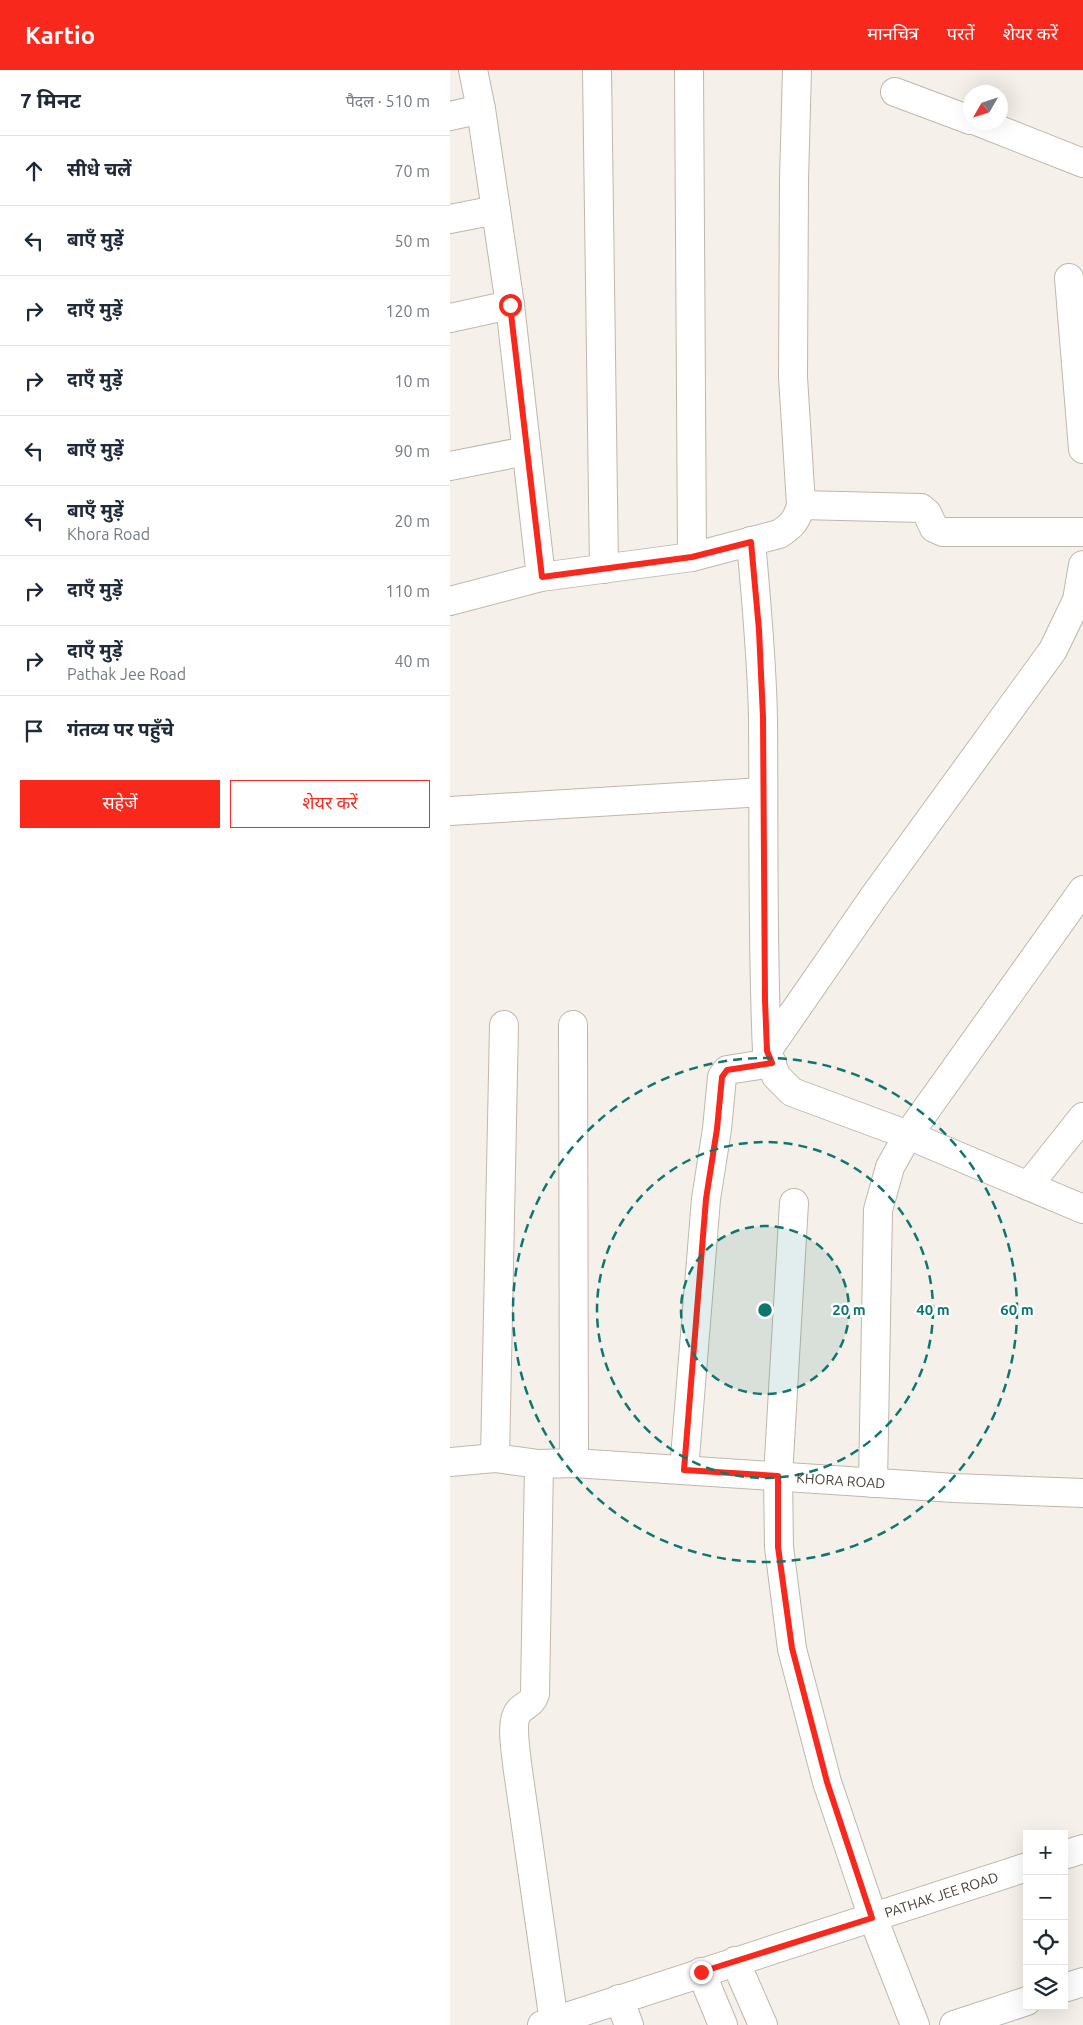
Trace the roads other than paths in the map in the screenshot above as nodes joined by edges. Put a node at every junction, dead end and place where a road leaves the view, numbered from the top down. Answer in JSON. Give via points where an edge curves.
{"nodes":[{"id":1,"x":473,"y":70,"type":"edge"},
{"id":2,"x":597,"y":70,"type":"edge"},
{"id":3,"x":689,"y":70,"type":"edge"},
{"id":4,"x":797,"y":70,"type":"edge"},
{"id":5,"x":895,"y":92,"type":"dead end"},
{"id":6,"x":481,"y":109,"type":"junction"},
{"id":7,"x":450,"y":116,"type":"edge"},
{"id":8,"x":963,"y":117,"type":"edge"},
{"id":9,"x":999,"y":130,"type":"edge"},
{"id":10,"x":1083,"y":163,"type":"edge"},
{"id":11,"x":496,"y":210,"type":"junction"},
{"id":12,"x":450,"y":219,"type":"edge"},
{"id":13,"x":1069,"y":278,"type":"dead end"},
{"id":14,"x":510,"y":305,"type":"junction"},
{"id":15,"x":450,"y":318,"type":"edge"},
{"id":16,"x":1083,"y":448,"type":"edge"},
{"id":17,"x":526,"y":451,"type":"junction"},
{"id":18,"x":450,"y":466,"type":"edge"},
{"id":19,"x":801,"y":505,"type":"junction"},
{"id":20,"x":1083,"y":532,"type":"edge"},
{"id":21,"x":751,"y":542,"type":"junction"},
{"id":22,"x":692,"y":557,"type":"junction"},
{"id":23,"x":1083,"y":565,"type":"edge"},
{"id":24,"x":604,"y":569,"type":"junction"},
{"id":25,"x":542,"y":577,"type":"junction"},
{"id":26,"x":450,"y":601,"type":"edge"},
{"id":27,"x":763,"y":792,"type":"junction"},
{"id":28,"x":450,"y":811,"type":"edge"},
{"id":29,"x":1083,"y":890,"type":"edge"},
{"id":30,"x":504,"y":1025,"type":"dead end"},
{"id":31,"x":573,"y":1025,"type":"dead end"},
{"id":32,"x":770,"y":1057,"type":"junction"},
{"id":33,"x":1083,"y":1116,"type":"edge"},
{"id":34,"x":908,"y":1135,"type":"junction"},
{"id":35,"x":1028,"y":1186,"type":"junction"},
{"id":36,"x":794,"y":1203,"type":"dead end"},
{"id":37,"x":1083,"y":1209,"type":"edge"},
{"id":38,"x":495,"y":1458,"type":"junction"},
{"id":39,"x":450,"y":1462,"type":"edge"},
{"id":40,"x":574,"y":1463,"type":"junction"},
{"id":41,"x":539,"y":1464,"type":"junction"},
{"id":42,"x":684,"y":1470,"type":"junction"},
{"id":43,"x":778,"y":1476,"type":"junction"},
{"id":44,"x":873,"y":1483,"type":"junction"},
{"id":45,"x":1083,"y":1493,"type":"edge"},
{"id":46,"x":1083,"y":1849,"type":"edge"},
{"id":47,"x":1068,"y":1854,"type":"edge"},
{"id":48,"x":1023,"y":1868,"type":"edge"},
{"id":49,"x":872,"y":1918,"type":"junction"},
{"id":50,"x":736,"y":1961,"type":"junction"},
{"id":51,"x":701,"y":1972,"type":"junction"},
{"id":52,"x":1083,"y":1982,"type":"edge"},
{"id":53,"x":1068,"y":1987,"type":"edge"},
{"id":54,"x":619,"y":1998,"type":"junction"},
{"id":55,"x":1023,"y":2002,"type":"edge"},
{"id":56,"x":548,"y":2024,"type":"edge"},
{"id":57,"x":629,"y":2025,"type":"edge"},
{"id":58,"x":723,"y":2025,"type":"edge"},
{"id":59,"x":763,"y":2025,"type":"edge"},
{"id":60,"x":915,"y":2025,"type":"edge"},
{"id":61,"x":954,"y":2025,"type":"edge"}],
"edges":[{"from":1,"to":6,"type":"street"},
{"from":2,"to":24,"type":"street"},
{"from":3,"to":22,"type":"street"},
{"from":4,"to":19,"type":"street","via":[[794,377]]},
{"from":5,"to":8,"type":"street"},
{"from":6,"to":7,"type":"street"},
{"from":6,"to":11,"type":"street"},
{"from":9,"to":10,"type":"street"},
{"from":11,"to":12,"type":"street"},
{"from":11,"to":14,"type":"street"},
{"from":13,"to":16,"type":"street"},
{"from":14,"to":15,"type":"street"},
{"from":14,"to":17,"type":"street"},
{"from":17,"to":18,"type":"street"},
{"from":17,"to":25,"type":"street"},
{"from":19,"to":20,"type":"street","via":[[921,508],[934,528],[943,532]]},
{"from":19,"to":21,"type":"street","via":[[797,519],[789,528],[780,534]]},
{"from":21,"to":22,"type":"street"},
{"from":21,"to":27,"type":"street","via":[[759,630]]},
{"from":22,"to":24,"type":"street"},
{"from":23,"to":32,"type":"street","via":[[1077,600],[1053,650],[875,895]]},
{"from":24,"to":25,"type":"street"},
{"from":25,"to":26,"type":"street"},
{"from":27,"to":28,"type":"street"},
{"from":27,"to":32,"type":"street","via":[[765,1000]]},
{"from":29,"to":34,"type":"street"},
{"from":30,"to":38,"type":"street"},
{"from":31,"to":40,"type":"street"},
{"from":32,"to":34,"type":"street","via":[[776,1076],[792,1092]]},
{"from":32,"to":42,"type":"street","via":[[727,1070],[722,1077],[706,1199]]},
{"from":33,"to":35,"type":"street"},
{"from":34,"to":35,"type":"street"},
{"from":34,"to":44,"type":"street","via":[[890,1167],[878,1210]]},
{"from":35,"to":37,"type":"street"},
{"from":36,"to":43,"type":"street"},
{"from":38,"to":39,"type":"street","name":"KHORA ROAD"},
{"from":38,"to":41,"type":"street","name":"KHORA ROAD"},
{"from":40,"to":41,"type":"street","name":"KHORA ROAD"},
{"from":40,"to":42,"type":"street","name":"KHORA ROAD"},
{"from":41,"to":56,"type":"street","via":[[534,1694],[530,1704],[520,1710],[514,1722]]},
{"from":42,"to":43,"type":"street","name":"KHORA ROAD"},
{"from":43,"to":44,"type":"street","name":"KHORA ROAD"},
{"from":43,"to":49,"type":"street","via":[[778,1547],[792,1648],[827,1782]]},
{"from":44,"to":45,"type":"street","name":"KHORA ROAD"},
{"from":46,"to":47,"type":"street"},
{"from":48,"to":49,"type":"street","name":"PATHAK JEE ROAD"},
{"from":49,"to":50,"type":"street","name":"PATHAK JEE ROAD"},
{"from":49,"to":60,"type":"street"},
{"from":50,"to":51,"type":"street","name":"PATHAK JEE ROAD"},
{"from":50,"to":59,"type":"street"},
{"from":51,"to":54,"type":"street","name":"PATHAK JEE ROAD"},
{"from":51,"to":58,"type":"street"},
{"from":52,"to":53,"type":"street"},
{"from":54,"to":56,"type":"street","name":"PATHAK JEE ROAD"},
{"from":54,"to":57,"type":"street"},
{"from":55,"to":61,"type":"street"}]}
